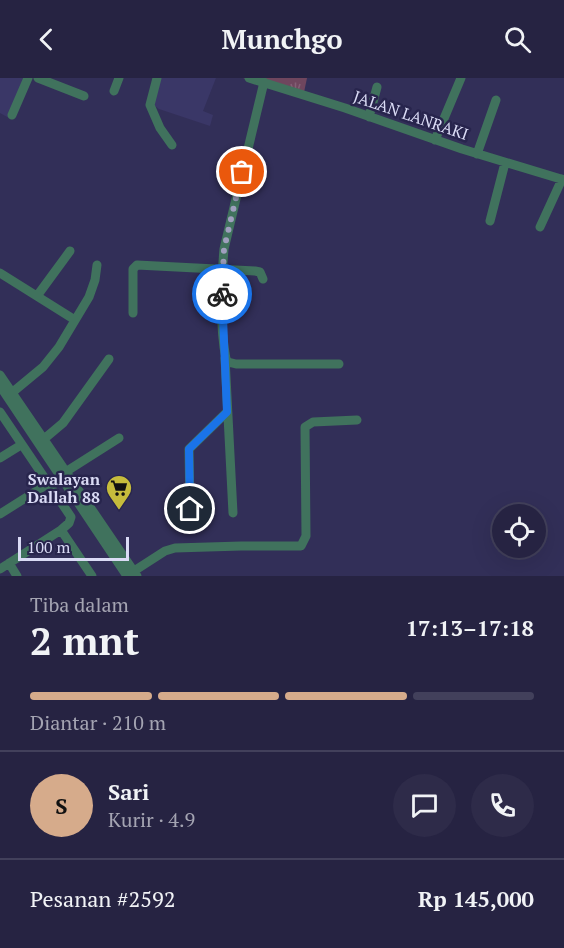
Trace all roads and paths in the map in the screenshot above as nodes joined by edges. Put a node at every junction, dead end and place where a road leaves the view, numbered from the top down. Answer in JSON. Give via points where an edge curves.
{"nodes":[{"id":1,"x":28,"y":78,"type":"edge"},
{"id":2,"x":38,"y":78,"type":"edge"},
{"id":3,"x":119,"y":78,"type":"edge"},
{"id":4,"x":157,"y":78,"type":"edge"},
{"id":5,"x":249,"y":78,"type":"edge"},
{"id":6,"x":461,"y":78,"type":"edge"},
{"id":7,"x":264,"y":82,"type":"junction"},
{"id":8,"x":377,"y":87,"type":"dead end"},
{"id":9,"x":114,"y":91,"type":"dead end"},
{"id":10,"x":84,"y":96,"type":"dead end"},
{"id":11,"x":496,"y":100,"type":"dead end"},
{"id":12,"x":12,"y":115,"type":"dead end"},
{"id":13,"x":369,"y":117,"type":"junction"},
{"id":14,"x":435,"y":140,"type":"junction"},
{"id":15,"x":172,"y":145,"type":"dead end"},
{"id":16,"x":477,"y":154,"type":"junction"},
{"id":17,"x":506,"y":163,"type":"junction"},
{"id":18,"x":563,"y":179,"type":"edge"},
{"id":19,"x":490,"y":221,"type":"dead end"},
{"id":20,"x":540,"y":227,"type":"dead end"},
{"id":21,"x":70,"y":251,"type":"dead end"},
{"id":22,"x":97,"y":265,"type":"dead end"},
{"id":23,"x":222,"y":269,"type":"junction"},
{"id":24,"x":0,"y":273,"type":"edge"},
{"id":25,"x":263,"y":279,"type":"dead end"},
{"id":26,"x":37,"y":296,"type":"junction"},
{"id":27,"x":133,"y":313,"type":"dead end"},
{"id":28,"x":75,"y":320,"type":"junction"},
{"id":29,"x":225,"y":355,"type":"junction"},
{"id":30,"x":108,"y":359,"type":"dead end"},
{"id":31,"x":339,"y":364,"type":"dead end"},
{"id":32,"x":0,"y":375,"type":"edge"},
{"id":33,"x":0,"y":386,"type":"edge"},
{"id":34,"x":10,"y":395,"type":"junction"},
{"id":35,"x":0,"y":412,"type":"edge"},
{"id":36,"x":227,"y":412,"type":"junction"},
{"id":37,"x":357,"y":420,"type":"dead end"},
{"id":38,"x":118,"y":438,"type":"dead end"},
{"id":39,"x":44,"y":439,"type":"junction"},
{"id":40,"x":21,"y":445,"type":"junction"},
{"id":41,"x":0,"y":458,"type":"edge"},
{"id":42,"x":67,"y":471,"type":"junction"},
{"id":43,"x":49,"y":483,"type":"junction"},
{"id":44,"x":190,"y":509,"type":"dead end"},
{"id":45,"x":233,"y":513,"type":"dead end"},
{"id":46,"x":0,"y":514,"type":"edge"},
{"id":47,"x":61,"y":530,"type":"junction"},
{"id":48,"x":116,"y":552,"type":"junction"},
{"id":49,"x":9,"y":563,"type":"junction"},
{"id":50,"x":0,"y":569,"type":"edge"},
{"id":51,"x":133,"y":574,"type":"edge"},
{"id":52,"x":17,"y":576,"type":"edge"},
{"id":53,"x":92,"y":576,"type":"edge"}],
"edges":[{"from":1,"to":12,"type":"street"},
{"from":2,"to":10,"type":"street"},
{"from":3,"to":9,"type":"street"},
{"from":4,"to":15,"type":"street","via":[[150,105]]},
{"from":5,"to":7,"type":"street","name":"JALAN LANRAKI"},
{"from":6,"to":14,"type":"street"},
{"from":7,"to":13,"type":"street","name":"JALAN LANRAKI"},
{"from":7,"to":23,"type":"street"},
{"from":8,"to":13,"type":"street"},
{"from":11,"to":16,"type":"street"},
{"from":13,"to":14,"type":"street","name":"JALAN LANRAKI"},
{"from":14,"to":16,"type":"street","name":"JALAN LANRAKI"},
{"from":16,"to":17,"type":"street","name":"JALAN LANRAKI"},
{"from":17,"to":18,"type":"street","name":"JALAN LANRAKI"},
{"from":17,"to":19,"type":"street"},
{"from":18,"to":20,"type":"street"},
{"from":21,"to":26,"type":"street"},
{"from":22,"to":28,"type":"street","via":[[92,289]]},
{"from":23,"to":25,"type":"street","via":[[258,272]]},
{"from":23,"to":27,"type":"street","via":[[137,265],[133,273]]},
{"from":23,"to":29,"type":"street"},
{"from":24,"to":26,"type":"street"},
{"from":26,"to":28,"type":"street"},
{"from":28,"to":34,"type":"street","via":[[43,367]]},
{"from":29,"to":31,"type":"street","via":[[228,362],[236,364]]},
{"from":29,"to":36,"type":"street"},
{"from":30,"to":39,"type":"street","via":[[63,423]]},
{"from":32,"to":34,"type":"street"},
{"from":33,"to":34,"type":"street"},
{"from":34,"to":39,"type":"street"},
{"from":34,"to":48,"type":"street"},
{"from":35,"to":40,"type":"street"},
{"from":36,"to":44,"type":"street","via":[[189,449]]},
{"from":36,"to":45,"type":"street"},
{"from":37,"to":51,"type":"street","via":[[313,422],[305,427],[306,536],[302,546],[175,548]]},
{"from":38,"to":42,"type":"street"},
{"from":39,"to":42,"type":"street"},
{"from":40,"to":41,"type":"street"},
{"from":40,"to":43,"type":"street"},
{"from":42,"to":48,"type":"street"},
{"from":43,"to":46,"type":"street"},
{"from":43,"to":47,"type":"street","via":[[70,514],[69,523]]},
{"from":47,"to":49,"type":"street"},
{"from":47,"to":53,"type":"street"},
{"from":48,"to":51,"type":"street"},
{"from":49,"to":50,"type":"street"},
{"from":49,"to":52,"type":"street"}]}
